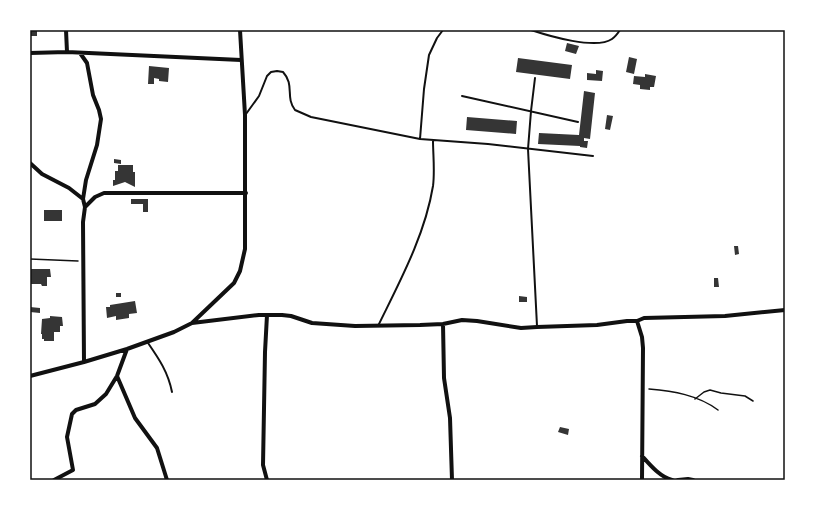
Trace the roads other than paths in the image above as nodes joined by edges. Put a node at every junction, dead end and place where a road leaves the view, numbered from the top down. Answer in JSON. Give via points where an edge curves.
{"nodes":[{"id":1,"x":66,"y":30,"type":"edge"},
{"id":2,"x":240,"y":30,"type":"edge"},
{"id":3,"x":444,"y":30,"type":"edge"},
{"id":4,"x":531,"y":30,"type":"edge"},
{"id":5,"x":620,"y":30,"type":"edge"},
{"id":6,"x":67,"y":52,"type":"junction"},
{"id":7,"x":80,"y":52,"type":"junction"},
{"id":8,"x":30,"y":53,"type":"edge"},
{"id":9,"x":241,"y":60,"type":"junction"},
{"id":10,"x":535,"y":78,"type":"dead end"},
{"id":11,"x":462,"y":96,"type":"dead end"},
{"id":12,"x":531,"y":111,"type":"junction"},
{"id":13,"x":245,"y":115,"type":"junction"},
{"id":14,"x":578,"y":122,"type":"dead end"},
{"id":15,"x":420,"y":139,"type":"junction"},
{"id":16,"x":433,"y":140,"type":"junction"},
{"id":17,"x":528,"y":148,"type":"junction"},
{"id":18,"x":593,"y":156,"type":"dead end"},
{"id":19,"x":30,"y":163,"type":"edge"},
{"id":20,"x":246,"y":193,"type":"junction"},
{"id":21,"x":83,"y":199,"type":"junction"},
{"id":22,"x":85,"y":207,"type":"junction"},
{"id":23,"x":785,"y":310,"type":"edge"},
{"id":24,"x":267,"y":315,"type":"junction"},
{"id":25,"x":636,"y":321,"type":"junction"},
{"id":26,"x":192,"y":323,"type":"junction"},
{"id":27,"x":443,"y":324,"type":"junction"},
{"id":28,"x":378,"y":326,"type":"junction"},
{"id":29,"x":537,"y":328,"type":"junction"},
{"id":30,"x":147,"y":342,"type":"junction"},
{"id":31,"x":127,"y":349,"type":"junction"},
{"id":32,"x":84,"y":362,"type":"junction"},
{"id":33,"x":30,"y":376,"type":"edge"},
{"id":34,"x":117,"y":376,"type":"junction"},
{"id":35,"x":172,"y":392,"type":"dead end"},
{"id":36,"x":642,"y":456,"type":"junction"},
{"id":37,"x":54,"y":480,"type":"edge"},
{"id":38,"x":167,"y":480,"type":"edge"},
{"id":39,"x":267,"y":480,"type":"edge"},
{"id":40,"x":452,"y":480,"type":"edge"},
{"id":41,"x":642,"y":480,"type":"edge"},
{"id":42,"x":672,"y":480,"type":"edge"},
{"id":43,"x":678,"y":480,"type":"edge"},
{"id":44,"x":693,"y":480,"type":"edge"}],
"edges":[{"from":1,"to":6,"type":"street"},
{"from":2,"to":9,"type":"street"},
{"from":3,"to":15,"type":"lane","via":[[429,54]]},
{"from":4,"to":5,"type":"lane","via":[[570,41],[593,44],[612,39]]},
{"from":6,"to":7,"type":"street"},
{"from":6,"to":8,"type":"street"},
{"from":7,"to":9,"type":"street"},
{"from":7,"to":21,"type":"street","via":[[87,63],[101,119]]},
{"from":9,"to":13,"type":"street"},
{"from":10,"to":12,"type":"lane"},
{"from":11,"to":12,"type":"lane"},
{"from":12,"to":14,"type":"lane"},
{"from":12,"to":17,"type":"lane"},
{"from":13,"to":15,"type":"lane","via":[[259,96],[268,76],[271,72],[277,71],[287,76],[292,106],[303,114]]},
{"from":13,"to":20,"type":"street"},
{"from":15,"to":16,"type":"lane"},
{"from":16,"to":17,"type":"lane"},
{"from":16,"to":28,"type":"lane","via":[[433,184],[425,220]]},
{"from":17,"to":18,"type":"lane"},
{"from":17,"to":29,"type":"lane"},
{"from":19,"to":21,"type":"street","via":[[42,174]]},
{"from":20,"to":22,"type":"street","via":[[104,194],[95,197]]},
{"from":20,"to":26,"type":"street","via":[[245,249],[240,271],[234,283]]},
{"from":21,"to":22,"type":"street"},
{"from":22,"to":32,"type":"street"},
{"from":23,"to":25,"type":"street","via":[[726,316],[644,318]]},
{"from":24,"to":26,"type":"street"},
{"from":24,"to":28,"type":"street","via":[[292,316],[324,324]]},
{"from":24,"to":39,"type":"street","via":[[263,465]]},
{"from":25,"to":29,"type":"street"},
{"from":25,"to":36,"type":"street","via":[[643,348]]},
{"from":26,"to":30,"type":"street"},
{"from":27,"to":28,"type":"street"},
{"from":27,"to":29,"type":"street","via":[[462,320]]},
{"from":27,"to":40,"type":"street","via":[[444,378],[450,418]]},
{"from":30,"to":31,"type":"street"},
{"from":30,"to":35,"type":"lane","via":[[166,370]]},
{"from":31,"to":32,"type":"street"},
{"from":31,"to":34,"type":"street"},
{"from":32,"to":33,"type":"street"},
{"from":34,"to":37,"type":"street","via":[[99,401],[72,413],[67,437],[73,470]]},
{"from":34,"to":38,"type":"street","via":[[135,418],[158,448]]},
{"from":36,"to":41,"type":"street"},
{"from":36,"to":42,"type":"street","via":[[661,474]]},
{"from":43,"to":44,"type":"street"}]}
